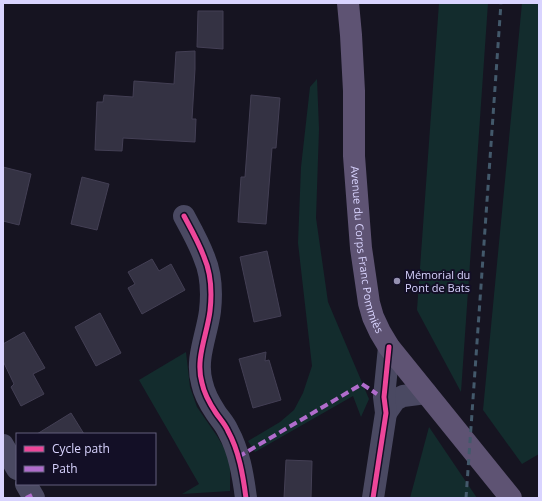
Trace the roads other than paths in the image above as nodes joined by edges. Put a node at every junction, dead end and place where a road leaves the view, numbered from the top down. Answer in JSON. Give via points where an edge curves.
{"nodes":[{"id":1,"x":348,"y":3,"type":"edge"},
{"id":2,"x":184,"y":216,"type":"dead end"},
{"id":3,"x":389,"y":347,"type":"junction"},
{"id":4,"x":426,"y":393,"type":"junction"},
{"id":5,"x":386,"y":413,"type":"junction"},
{"id":6,"x":3,"y":445,"type":"edge"},
{"id":7,"x":16,"y":467,"type":"edge"},
{"id":8,"x":27,"y":485,"type":"edge"},
{"id":9,"x":34,"y":498,"type":"edge"},
{"id":10,"x":245,"y":498,"type":"edge"},
{"id":11,"x":373,"y":498,"type":"edge"},
{"id":12,"x":511,"y":498,"type":"edge"}],
"edges":[{"from":1,"to":3,"type":"main road","name":"Avenue du Corps Franc Pommiès","via":[[354,91],[354,156],[361,248],[369,303]]},
{"from":2,"to":10,"type":"street","via":[[205,258],[210,285],[210,311],[199,368],[202,383],[207,397],[236,448]]},
{"from":3,"to":4,"type":"main road","name":"Avenue du Corps Franc Pommiès"},
{"from":3,"to":5,"type":"street","via":[[384,397]]},
{"from":4,"to":5,"type":"street","via":[[403,396],[395,400]]},
{"from":4,"to":12,"type":"main road","name":"Avenue du Corps Franc Pommiès"},
{"from":5,"to":11,"type":"street"},
{"from":6,"to":7,"type":"street"},
{"from":8,"to":9,"type":"street"}]}
